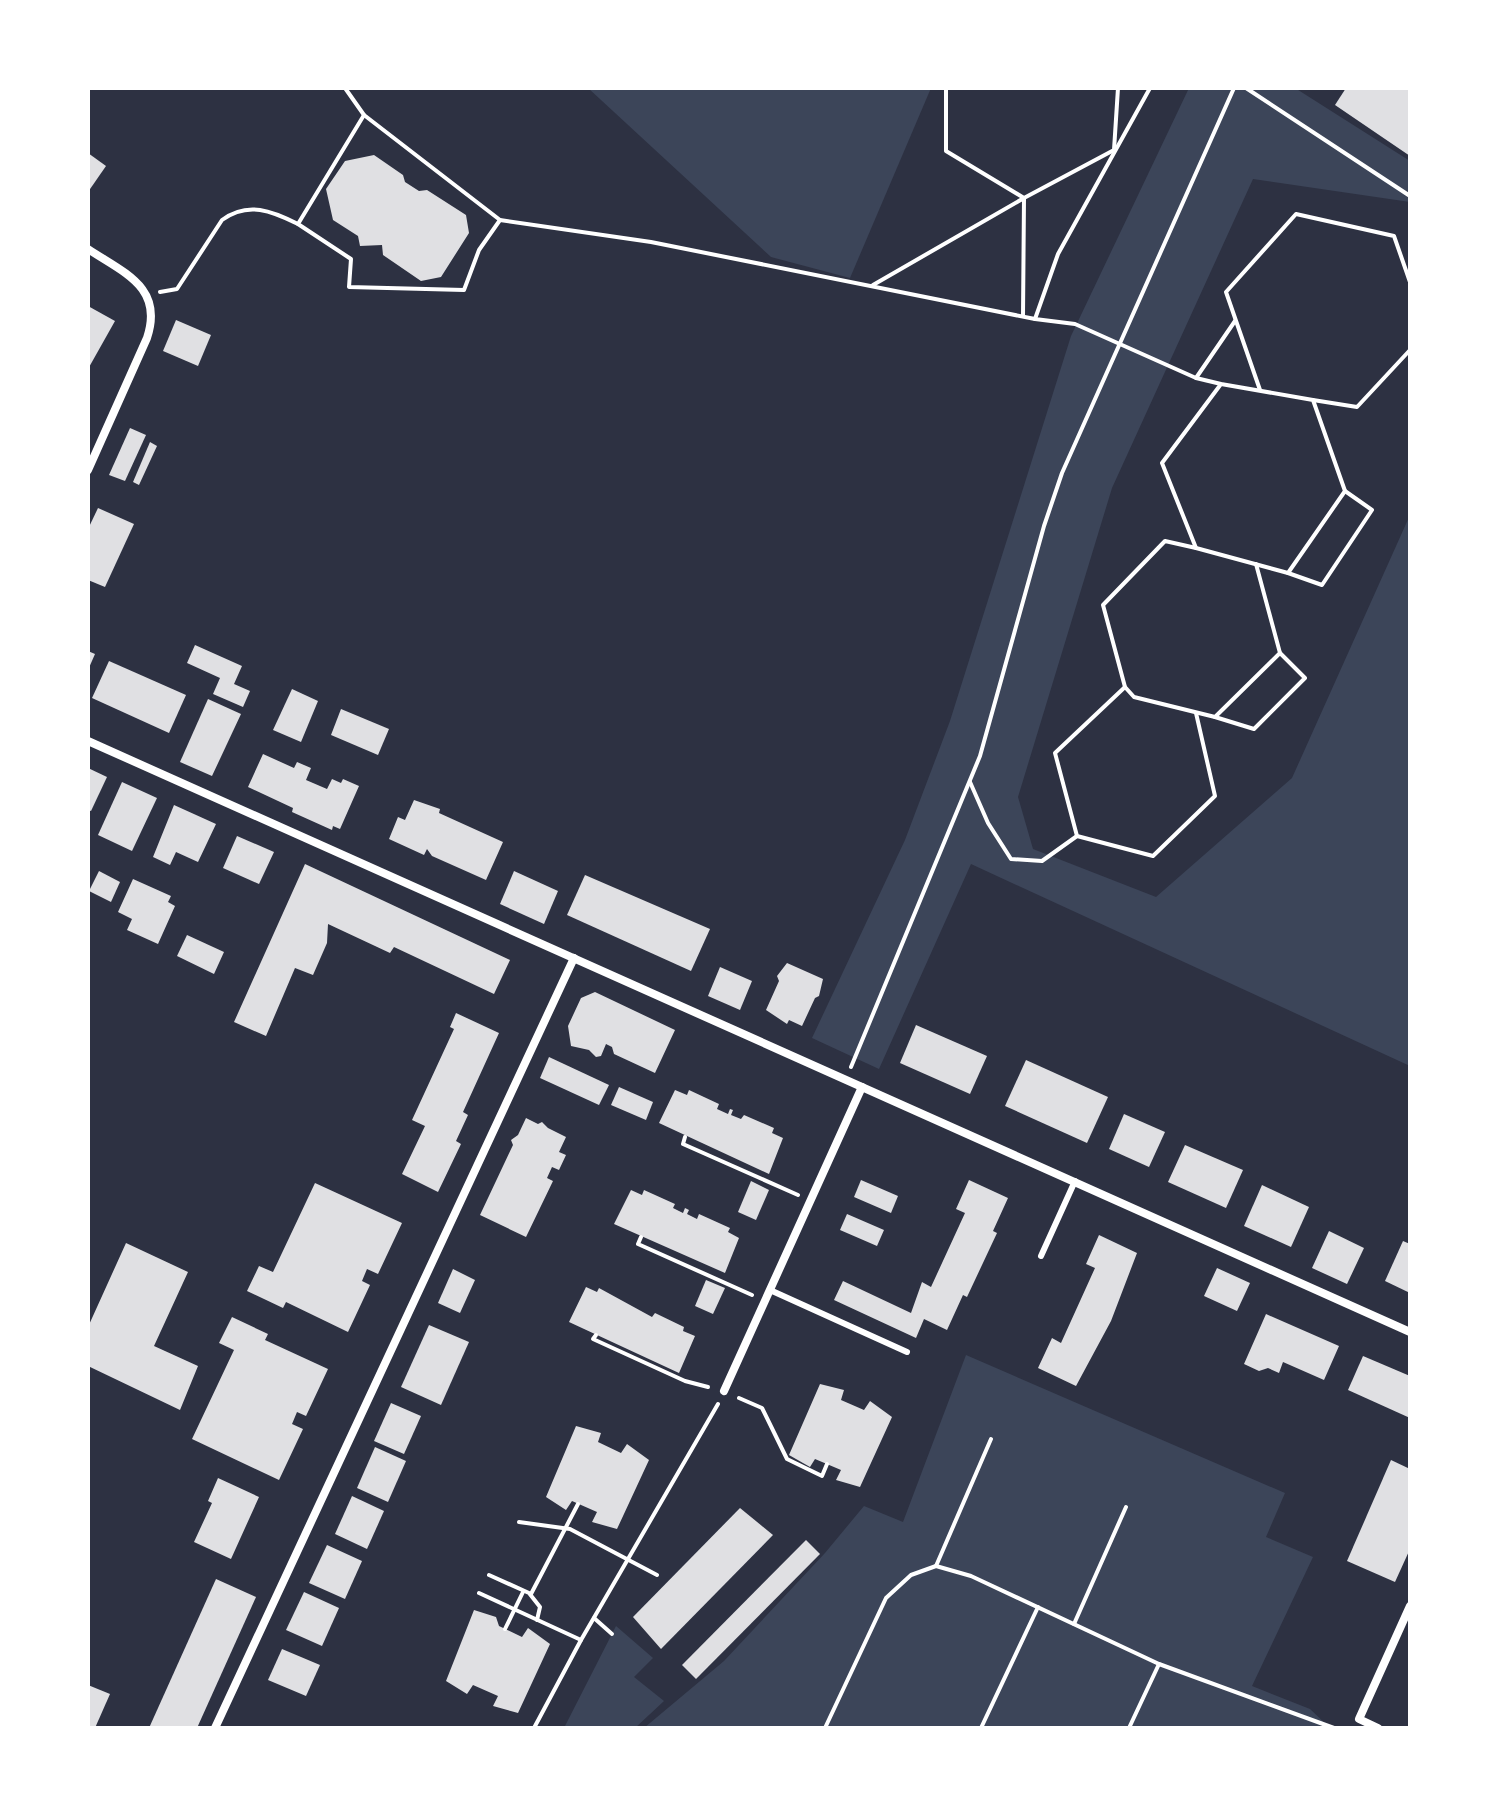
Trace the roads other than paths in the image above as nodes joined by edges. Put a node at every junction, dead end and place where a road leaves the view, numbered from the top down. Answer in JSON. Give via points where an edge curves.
{"nodes":[{"id":1,"x":88,"y":249,"type":"edge"},
{"id":2,"x":88,"y":470,"type":"edge"},
{"id":3,"x":88,"y":741,"type":"edge"},
{"id":4,"x":574,"y":958,"type":"junction"},
{"id":5,"x":862,"y":1087,"type":"junction"},
{"id":6,"x":1075,"y":1181,"type":"junction"},
{"id":7,"x":1041,"y":1256,"type":"dead end"},
{"id":8,"x":770,"y":1290,"type":"junction"},
{"id":9,"x":1410,"y":1332,"type":"edge"},
{"id":10,"x":907,"y":1352,"type":"dead end"},
{"id":11,"x":724,"y":1391,"type":"road end"},
{"id":12,"x":1410,"y":1606,"type":"edge"},
{"id":13,"x":215,"y":1728,"type":"edge"},
{"id":14,"x":1378,"y":1728,"type":"edge"}],
"edges":[{"from":1,"to":2,"type":"street","via":[[140,285],[152,317]]},
{"from":3,"to":4,"type":"street"},
{"from":4,"to":5,"type":"street"},
{"from":4,"to":13,"type":"street"},
{"from":5,"to":6,"type":"street"},
{"from":5,"to":8,"type":"street"},
{"from":6,"to":7,"type":"lane"},
{"from":6,"to":9,"type":"street"},
{"from":8,"to":10,"type":"lane"},
{"from":8,"to":11,"type":"street"},
{"from":12,"to":14,"type":"street","via":[[1359,1719]]}]}
